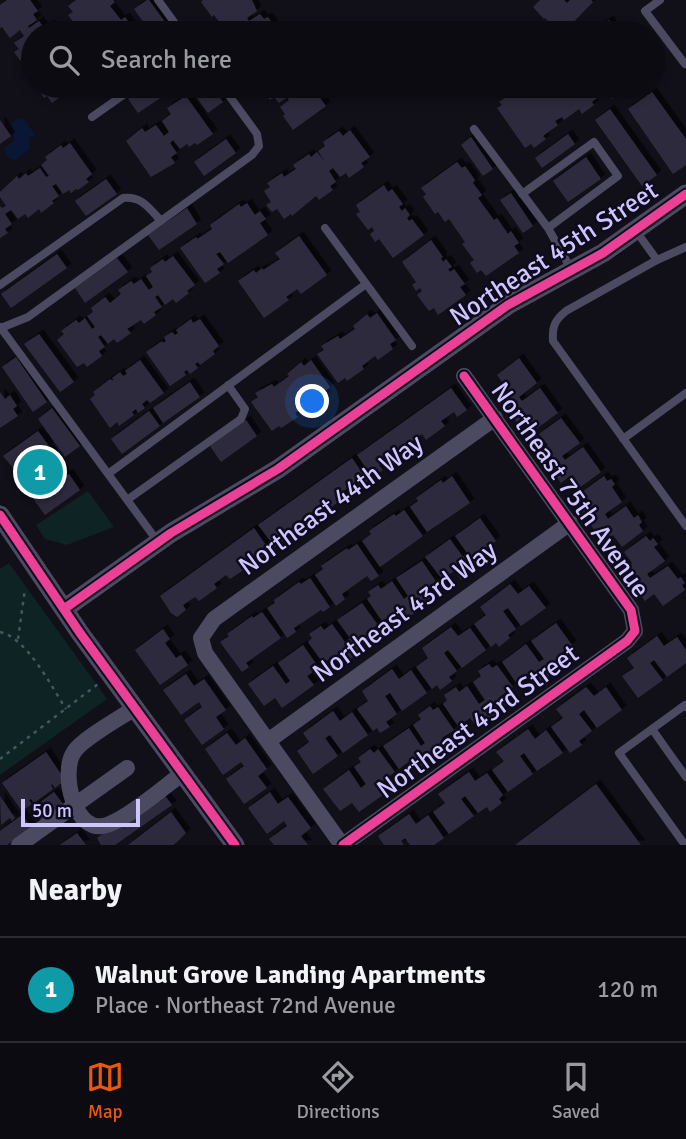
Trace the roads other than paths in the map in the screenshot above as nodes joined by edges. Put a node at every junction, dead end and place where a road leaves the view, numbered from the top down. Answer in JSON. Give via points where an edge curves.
{"nodes":[{"id":1,"x":158,"y":0,"type":"edge"},
{"id":2,"x":660,"y":0,"type":"edge"},
{"id":3,"x":173,"y":21,"type":"edge"},
{"id":4,"x":653,"y":21,"type":"edge"},
{"id":5,"x":665,"y":37,"type":"edge"},
{"id":6,"x":686,"y":64,"type":"edge"},
{"id":7,"x":119,"y":98,"type":"edge"},
{"id":8,"x":231,"y":98,"type":"edge"},
{"id":9,"x":92,"y":117,"type":"dead end"},
{"id":10,"x":474,"y":129,"type":"dead end"},
{"id":11,"x":522,"y":194,"type":"junction"},
{"id":12,"x":686,"y":194,"type":"edge"},
{"id":13,"x":161,"y":221,"type":"junction"},
{"id":14,"x":325,"y":228,"type":"dead end"},
{"id":15,"x":548,"y":228,"type":"junction"},
{"id":16,"x":635,"y":230,"type":"junction"},
{"id":17,"x":686,"y":247,"type":"edge"},
{"id":18,"x":657,"y":260,"type":"junction"},
{"id":19,"x":572,"y":271,"type":"junction"},
{"id":20,"x":366,"y":284,"type":"junction"},
{"id":21,"x":0,"y":285,"type":"edge"},
{"id":22,"x":1,"y":327,"type":"edge"},
{"id":23,"x":412,"y":346,"type":"dead end"},
{"id":24,"x":464,"y":376,"type":"dead end"},
{"id":25,"x":228,"y":385,"type":"junction"},
{"id":26,"x":686,"y":393,"type":"edge"},
{"id":27,"x":495,"y":418,"type":"junction"},
{"id":28,"x":623,"y":439,"type":"junction"},
{"id":29,"x":108,"y":474,"type":"junction"},
{"id":30,"x":127,"y":500,"type":"junction"},
{"id":31,"x":0,"y":515,"type":"edge"},
{"id":32,"x":570,"y":523,"type":"junction"},
{"id":33,"x":686,"y":526,"type":"edge"},
{"id":34,"x":158,"y":542,"type":"junction"},
{"id":35,"x":64,"y":609,"type":"junction"},
{"id":36,"x":635,"y":631,"type":"joint"},
{"id":37,"x":686,"y":707,"type":"edge"},
{"id":38,"x":135,"y":708,"type":"junction"},
{"id":39,"x":652,"y":729,"type":"junction"},
{"id":40,"x":268,"y":741,"type":"junction"},
{"id":41,"x":127,"y":768,"type":"dead end"},
{"id":42,"x":183,"y":773,"type":"junction"},
{"id":43,"x":686,"y":777,"type":"edge"},
{"id":44,"x":74,"y":805,"type":"junction"},
{"id":45,"x":19,"y":845,"type":"edge"},
{"id":46,"x":235,"y":845,"type":"edge"},
{"id":47,"x":342,"y":845,"type":"edge"},
{"id":48,"x":685,"y":845,"type":"edge"}],
"edges":[{"from":1,"to":3,"type":"lane"},
{"from":2,"to":4,"type":"lane","via":[[645,11]]},
{"from":5,"to":6,"type":"lane"},
{"from":7,"to":9,"type":"lane"},
{"from":8,"to":13,"type":"lane","via":[[257,134],[259,146]]},
{"from":10,"to":11,"type":"lane"},
{"from":11,"to":15,"type":"lane"},
{"from":11,"to":15,"type":"lane","via":[[594,142],[618,176]]},
{"from":12,"to":16,"type":"street","name":"Northeast 45th Street"},
{"from":13,"to":21,"type":"lane","via":[[143,201],[123,198]]},
{"from":13,"to":22,"type":"lane","via":[[28,317]]},
{"from":14,"to":20,"type":"lane"},
{"from":15,"to":19,"type":"lane"},
{"from":16,"to":18,"type":"lane"},
{"from":16,"to":19,"type":"street","name":"Northeast 45th Street"},
{"from":17,"to":18,"type":"lane"},
{"from":18,"to":28,"type":"lane","via":[[566,311],[552,329],[553,341]]},
{"from":19,"to":34,"type":"street","name":"Northeast 45th Street","via":[[508,305],[278,469]]},
{"from":20,"to":23,"type":"lane"},
{"from":20,"to":25,"type":"lane"},
{"from":22,"to":29,"type":"lane"},
{"from":24,"to":27,"type":"street","name":"Northeast 75th Avenue"},
{"from":25,"to":29,"type":"lane"},
{"from":25,"to":30,"type":"lane","via":[[245,409],[240,419]]},
{"from":26,"to":28,"type":"lane"},
{"from":27,"to":32,"type":"street","name":"Northeast 75th Avenue"},
{"from":27,"to":40,"type":"street","name":"Northeast 44th Way","via":[[214,619],[201,638],[205,653]]},
{"from":28,"to":33,"type":"lane"},
{"from":29,"to":30,"type":"lane"},
{"from":30,"to":34,"type":"lane"},
{"from":31,"to":35,"type":"street"},
{"from":32,"to":36,"type":"street","name":"Northeast 75th Avenue","via":[[631,610]]},
{"from":32,"to":40,"type":"street","name":"Northeast 43rd Way"},
{"from":34,"to":35,"type":"street","name":"Northeast 45th Street"},
{"from":35,"to":38,"type":"street"},
{"from":36,"to":47,"type":"street","name":"Northeast 43rd Street"},
{"from":37,"to":39,"type":"lane"},
{"from":38,"to":42,"type":"street"},
{"from":38,"to":44,"type":"street","via":[[73,752],[68,767]]},
{"from":39,"to":43,"type":"lane"},
{"from":39,"to":48,"type":"lane","via":[[619,753]]},
{"from":40,"to":47,"type":"street"},
{"from":41,"to":44,"type":"street"},
{"from":42,"to":44,"type":"street","via":[[106,826],[91,824]]},
{"from":42,"to":46,"type":"street"},
{"from":44,"to":45,"type":"street"}]}
